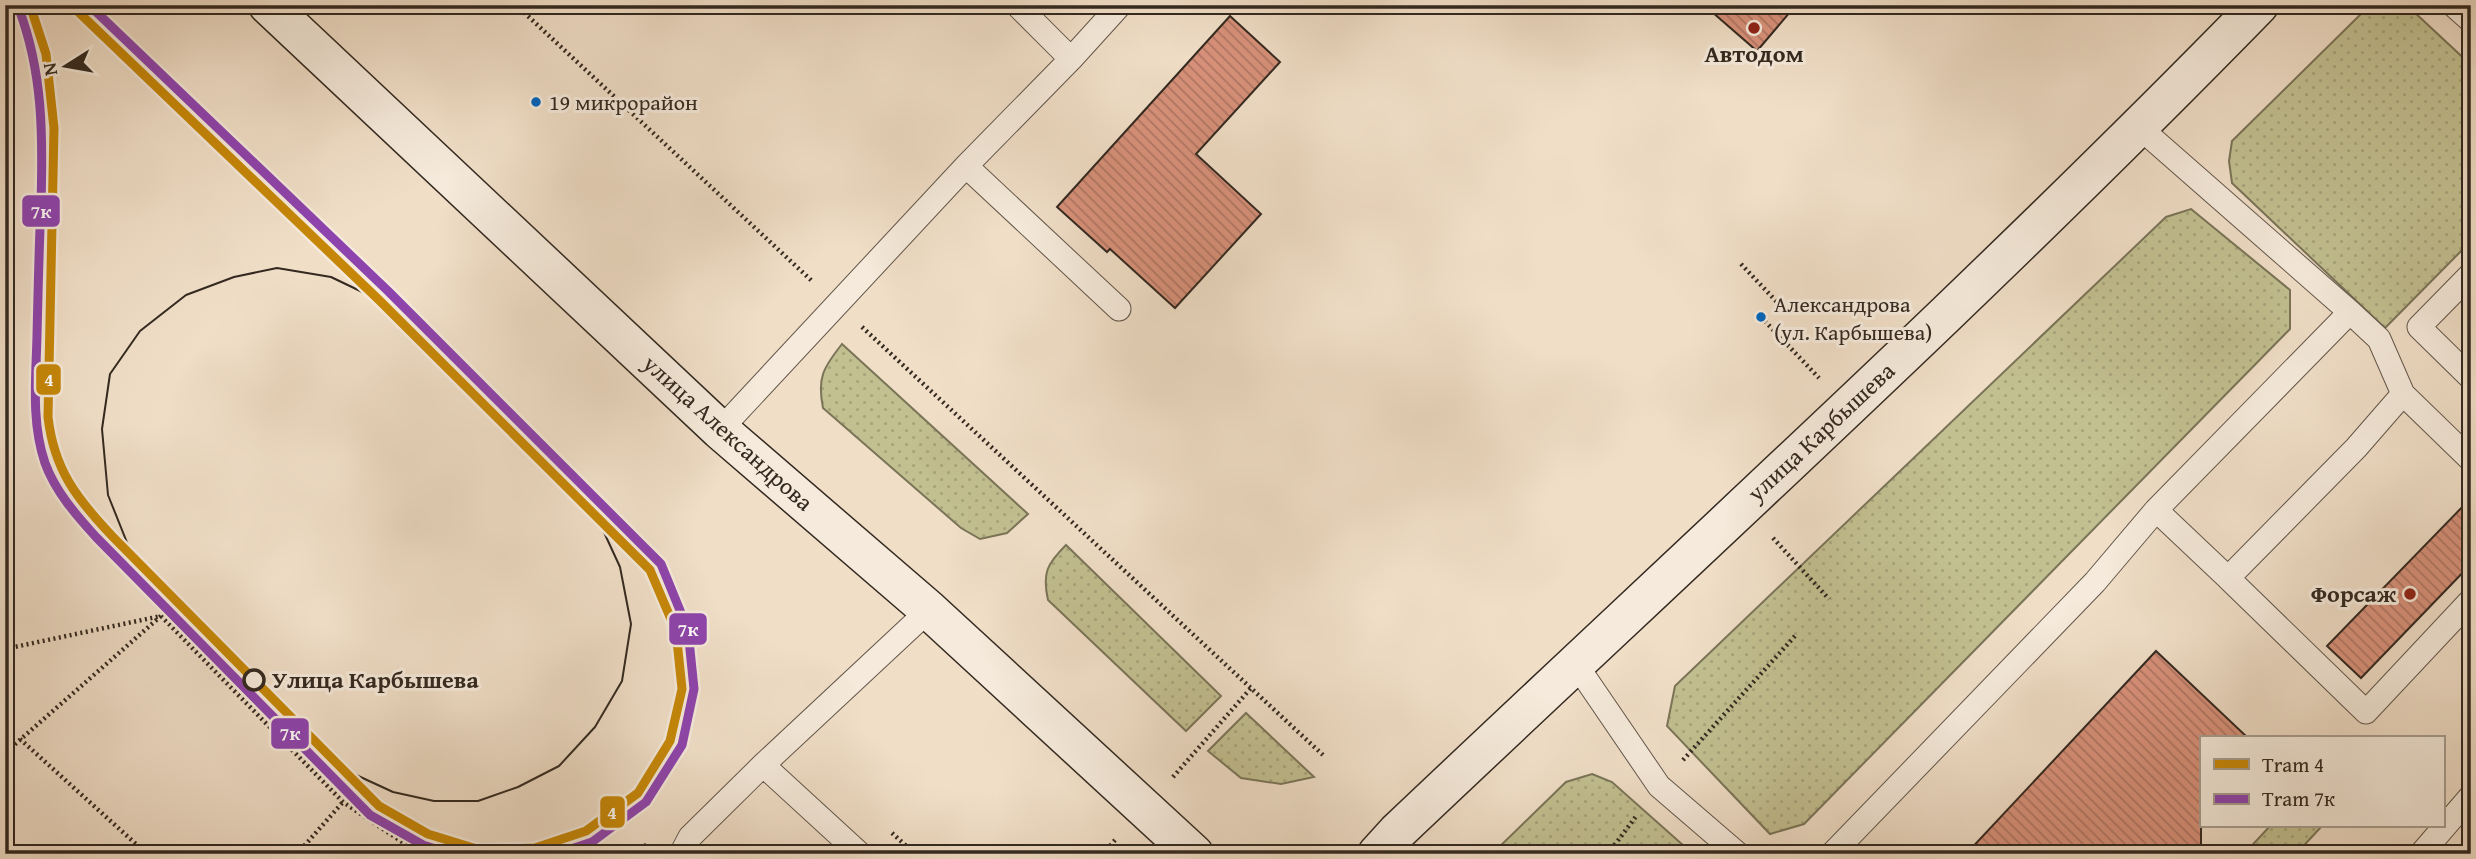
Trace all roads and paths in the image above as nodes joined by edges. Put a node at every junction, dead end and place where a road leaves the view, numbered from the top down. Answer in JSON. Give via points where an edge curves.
{"nodes":[{"id":1,"x":268,"y":5,"type":"edge"},
{"id":2,"x":516,"y":5,"type":"edge"},
{"id":3,"x":1017,"y":5,"type":"edge"},
{"id":4,"x":1120,"y":5,"type":"edge"},
{"id":5,"x":2259,"y":5,"type":"edge"},
{"id":6,"x":2454,"y":5,"type":"edge"},
{"id":7,"x":2471,"y":21,"type":"edge"},
{"id":8,"x":1072,"y":59,"type":"junction"},
{"id":9,"x":2139,"y":127,"type":"junction"},
{"id":10,"x":966,"y":166,"type":"junction"},
{"id":11,"x":1741,"y":264,"type":"dead end"},
{"id":12,"x":2471,"y":274,"type":"edge"},
{"id":13,"x":1777,"y":302,"type":"dead end"},
{"id":14,"x":836,"y":304,"type":"junction"},
{"id":15,"x":1119,"y":309,"type":"dead end"},
{"id":16,"x":2350,"y":313,"type":"junction"},
{"id":17,"x":1762,"y":317,"type":"dead end"},
{"id":18,"x":2471,"y":378,"type":"edge"},
{"id":19,"x":2403,"y":394,"type":"junction"},
{"id":20,"x":1847,"y":408,"type":"junction"},
{"id":21,"x":720,"y":430,"type":"junction"},
{"id":22,"x":2471,"y":460,"type":"edge"},
{"id":23,"x":1742,"y":506,"type":"junction"},
{"id":24,"x":2156,"y":510,"type":"junction"},
{"id":25,"x":2228,"y":578,"type":"junction"},
{"id":26,"x":1829,"y":600,"type":"dead end"},
{"id":27,"x":2471,"y":600,"type":"edge"},
{"id":28,"x":929,"y":610,"type":"junction"},
{"id":29,"x":161,"y":616,"type":"junction"},
{"id":30,"x":1795,"y":636,"type":"dead end"},
{"id":31,"x":5,"y":649,"type":"edge"},
{"id":32,"x":1575,"y":663,"type":"junction"},
{"id":33,"x":1251,"y":688,"type":"junction"},
{"id":34,"x":19,"y":739,"type":"junction"},
{"id":35,"x":5,"y":753,"type":"edge"},
{"id":36,"x":1323,"y":755,"type":"dead end"},
{"id":37,"x":763,"y":765,"type":"junction"},
{"id":38,"x":1659,"y":786,"type":"junction"},
{"id":39,"x":2471,"y":796,"type":"edge"},
{"id":40,"x":343,"y":802,"type":"junction"},
{"id":41,"x":1145,"y":808,"type":"junction"},
{"id":42,"x":2444,"y":827,"type":"edge"},
{"id":43,"x":2443,"y":828,"type":"edge"},
{"id":44,"x":148,"y":854,"type":"edge"},
{"id":45,"x":298,"y":854,"type":"edge"},
{"id":46,"x":420,"y":854,"type":"edge"},
{"id":47,"x":681,"y":854,"type":"edge"},
{"id":48,"x":860,"y":854,"type":"edge"},
{"id":49,"x":1103,"y":854,"type":"edge"},
{"id":50,"x":1194,"y":854,"type":"edge"},
{"id":51,"x":1377,"y":854,"type":"edge"},
{"id":52,"x":1608,"y":854,"type":"edge"},
{"id":53,"x":1738,"y":854,"type":"edge"},
{"id":54,"x":1832,"y":854,"type":"edge"},
{"id":55,"x":2421,"y":854,"type":"edge"}],
"edges":[{"from":1,"to":21,"type":"main road","name":"улица Александрова"},
{"from":2,"to":14,"type":"path"},
{"from":3,"to":8,"type":"lane"},
{"from":4,"to":8,"type":"lane"},
{"from":5,"to":9,"type":"main road","name":"улица Карбышева"},
{"from":6,"to":7,"type":"lane"},
{"from":8,"to":10,"type":"lane"},
{"from":9,"to":16,"type":"lane"},
{"from":9,"to":20,"type":"main road","name":"улица Карбышева"},
{"from":10,"to":14,"type":"lane"},
{"from":10,"to":15,"type":"lane"},
{"from":11,"to":13,"type":"path"},
{"from":12,"to":18,"type":"lane","via":[[2419,327]]},
{"from":14,"to":21,"type":"lane"},
{"from":14,"to":33,"type":"path"},
{"from":16,"to":19,"type":"lane","via":[[2379,340]]},
{"from":16,"to":24,"type":"lane"},
{"from":17,"to":20,"type":"path"},
{"from":19,"to":22,"type":"lane"},
{"from":19,"to":25,"type":"lane"},
{"from":20,"to":23,"type":"main road","name":"улица Карбышева"},
{"from":21,"to":28,"type":"main road","name":"улица Александрова"},
{"from":23,"to":26,"type":"path"},
{"from":23,"to":32,"type":"main road","name":"улица Карбышева"},
{"from":24,"to":25,"type":"lane"},
{"from":24,"to":54,"type":"lane","via":[[2095,582]]},
{"from":25,"to":27,"type":"lane","via":[[2366,712]]},
{"from":28,"to":37,"type":"lane"},
{"from":28,"to":41,"type":"main road","name":"улица Александрова"},
{"from":29,"to":31,"type":"path"},
{"from":29,"to":34,"type":"path"},
{"from":29,"to":40,"type":"path"},
{"from":30,"to":38,"type":"path"},
{"from":32,"to":38,"type":"lane"},
{"from":32,"to":51,"type":"main road","name":"улица Карбышева"},
{"from":33,"to":36,"type":"path"},
{"from":33,"to":41,"type":"path"},
{"from":34,"to":35,"type":"path"},
{"from":34,"to":44,"type":"path"},
{"from":37,"to":47,"type":"lane","via":[[690,837]]},
{"from":37,"to":48,"type":"lane"},
{"from":38,"to":52,"type":"path"},
{"from":38,"to":53,"type":"lane"},
{"from":39,"to":42,"type":"lane"},
{"from":40,"to":45,"type":"path"},
{"from":40,"to":46,"type":"path"},
{"from":41,"to":49,"type":"path"},
{"from":41,"to":50,"type":"main road","name":"улица Александрова"},
{"from":43,"to":55,"type":"lane"}]}
